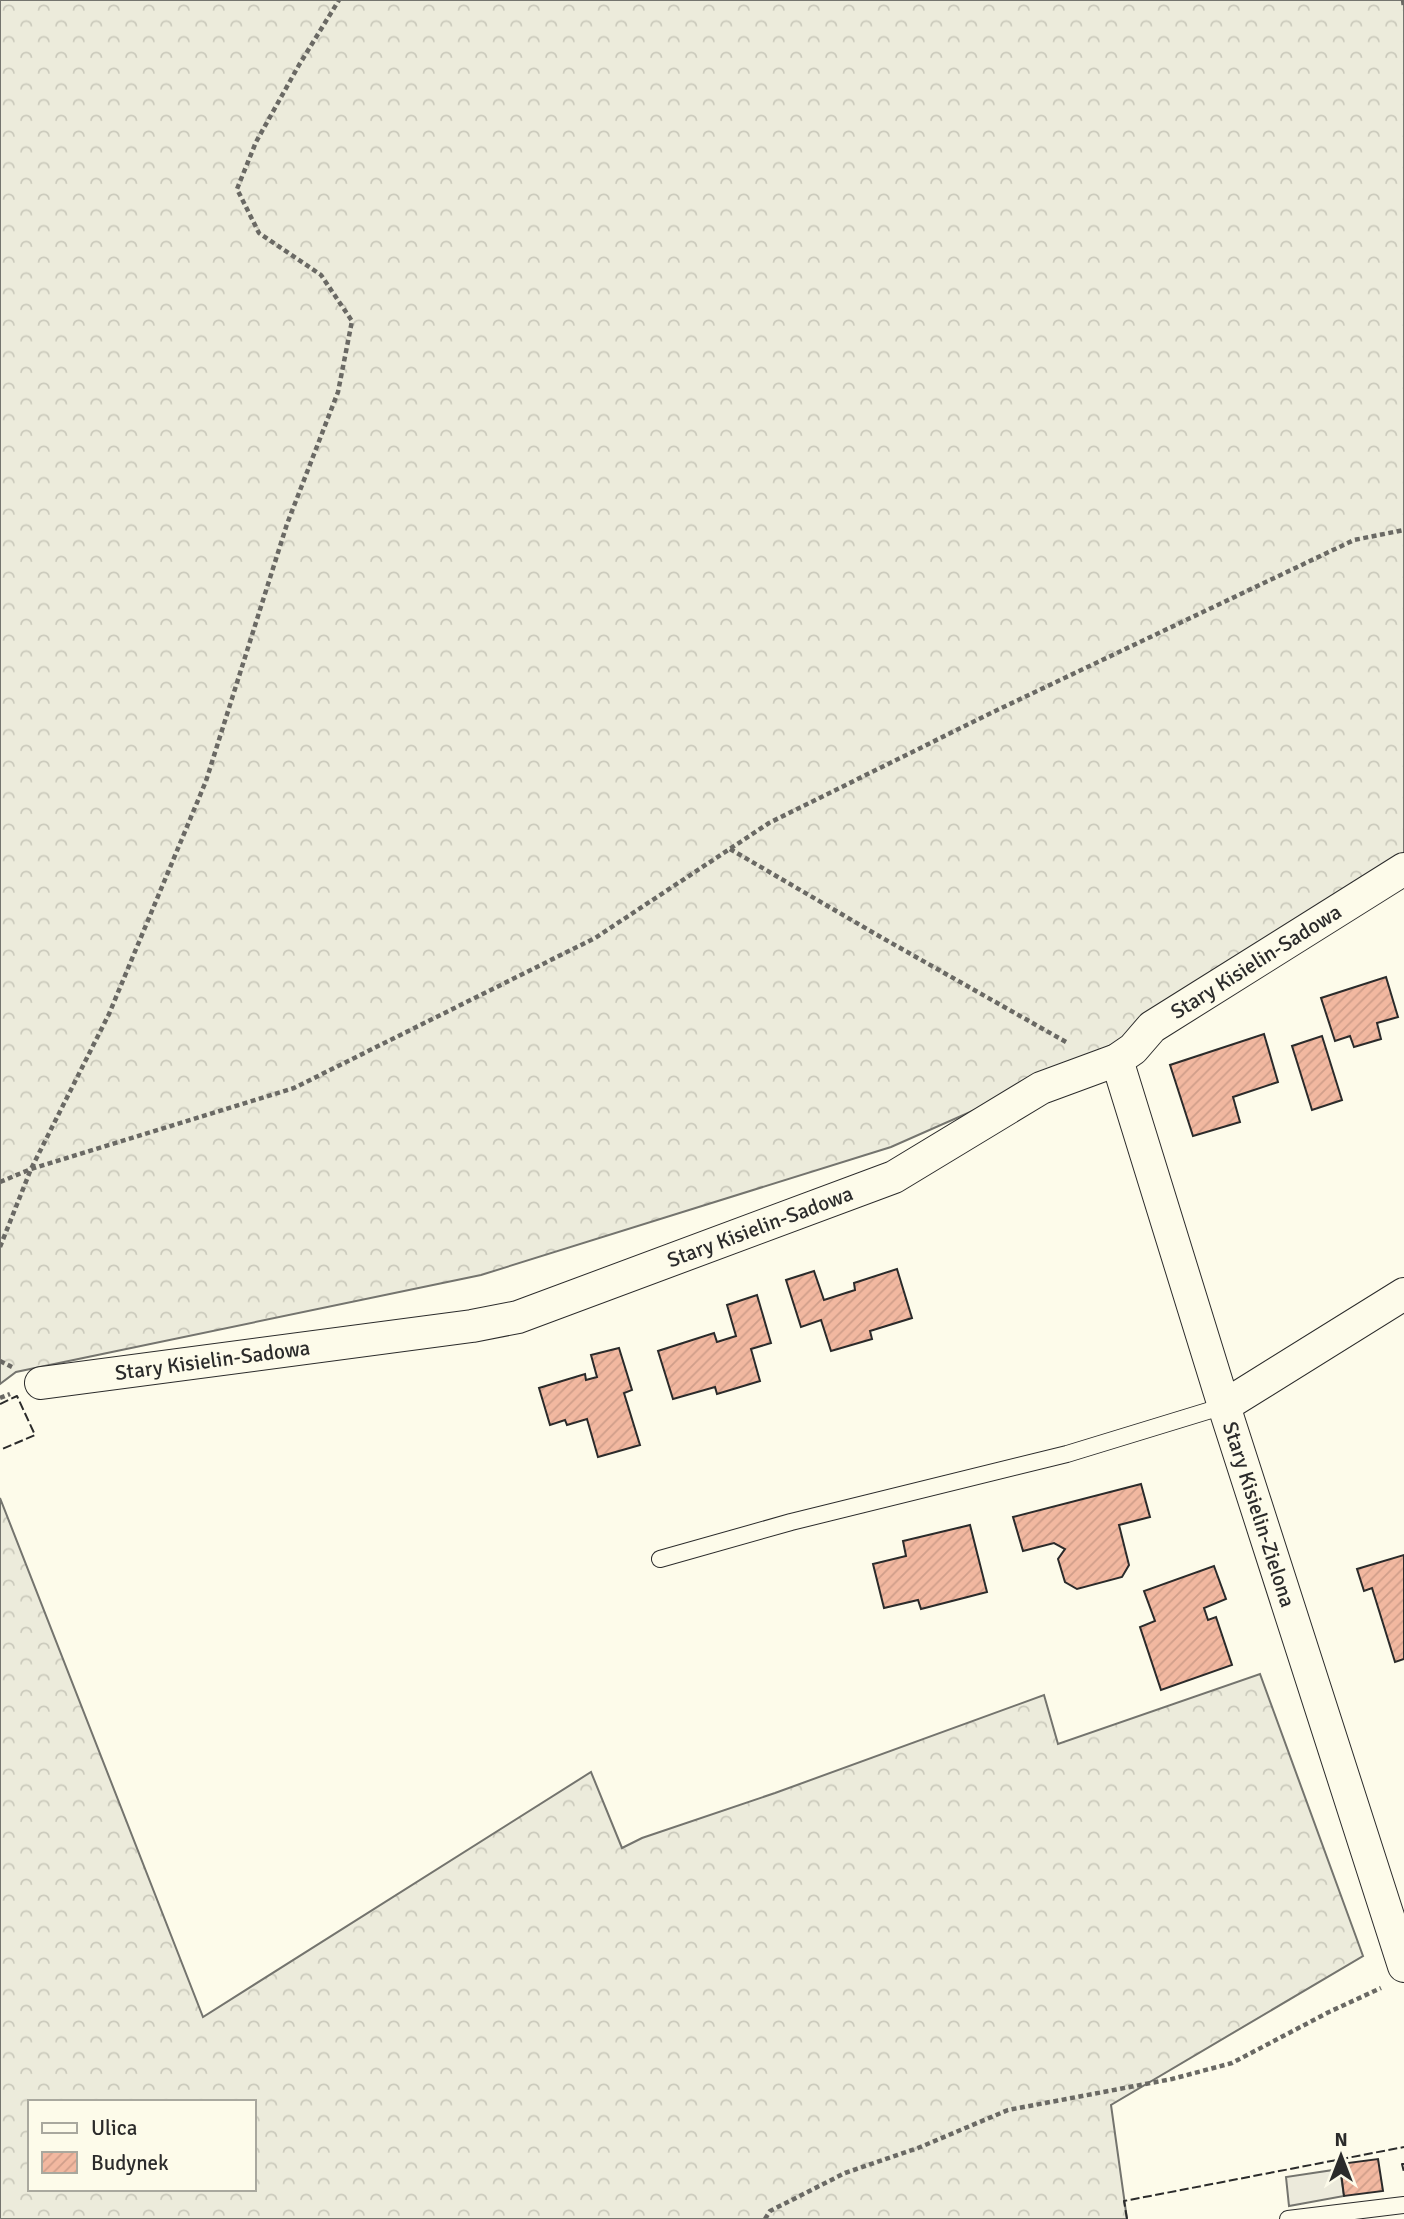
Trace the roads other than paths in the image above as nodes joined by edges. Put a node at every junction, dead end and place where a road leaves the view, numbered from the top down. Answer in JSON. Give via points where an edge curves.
{"nodes":[{"id":1,"x":1404,"y":869,"type":"edge"},
{"id":2,"x":1117,"y":1060,"type":"junction"},
{"id":3,"x":1404,"y":1294,"type":"edge"},
{"id":4,"x":41,"y":1383,"type":"dead end"},
{"id":5,"x":1224,"y":1406,"type":"junction"},
{"id":6,"x":660,"y":1559,"type":"dead end"},
{"id":7,"x":1398,"y":1975,"type":"edge"},
{"id":8,"x":1404,"y":2205,"type":"edge"},
{"id":9,"x":1288,"y":2219,"type":"edge"}],
"edges":[{"from":1,"to":2,"type":"street","name":"Stary Kisielin-Sadowa","via":[[1152,1027]]},
{"from":2,"to":4,"type":"street","name":"Stary Kisielin-Sadowa","via":[[1041,1088],[894,1177],[518,1317]]},
{"from":2,"to":5,"type":"street","name":"Stary Kisielin-Zielona"},
{"from":3,"to":5,"type":"street"},
{"from":5,"to":6,"type":"lane","via":[[1066,1454]]},
{"from":5,"to":7,"type":"street","name":"Stary Kisielin-Zielona"},
{"from":8,"to":9,"type":"lane"}]}
